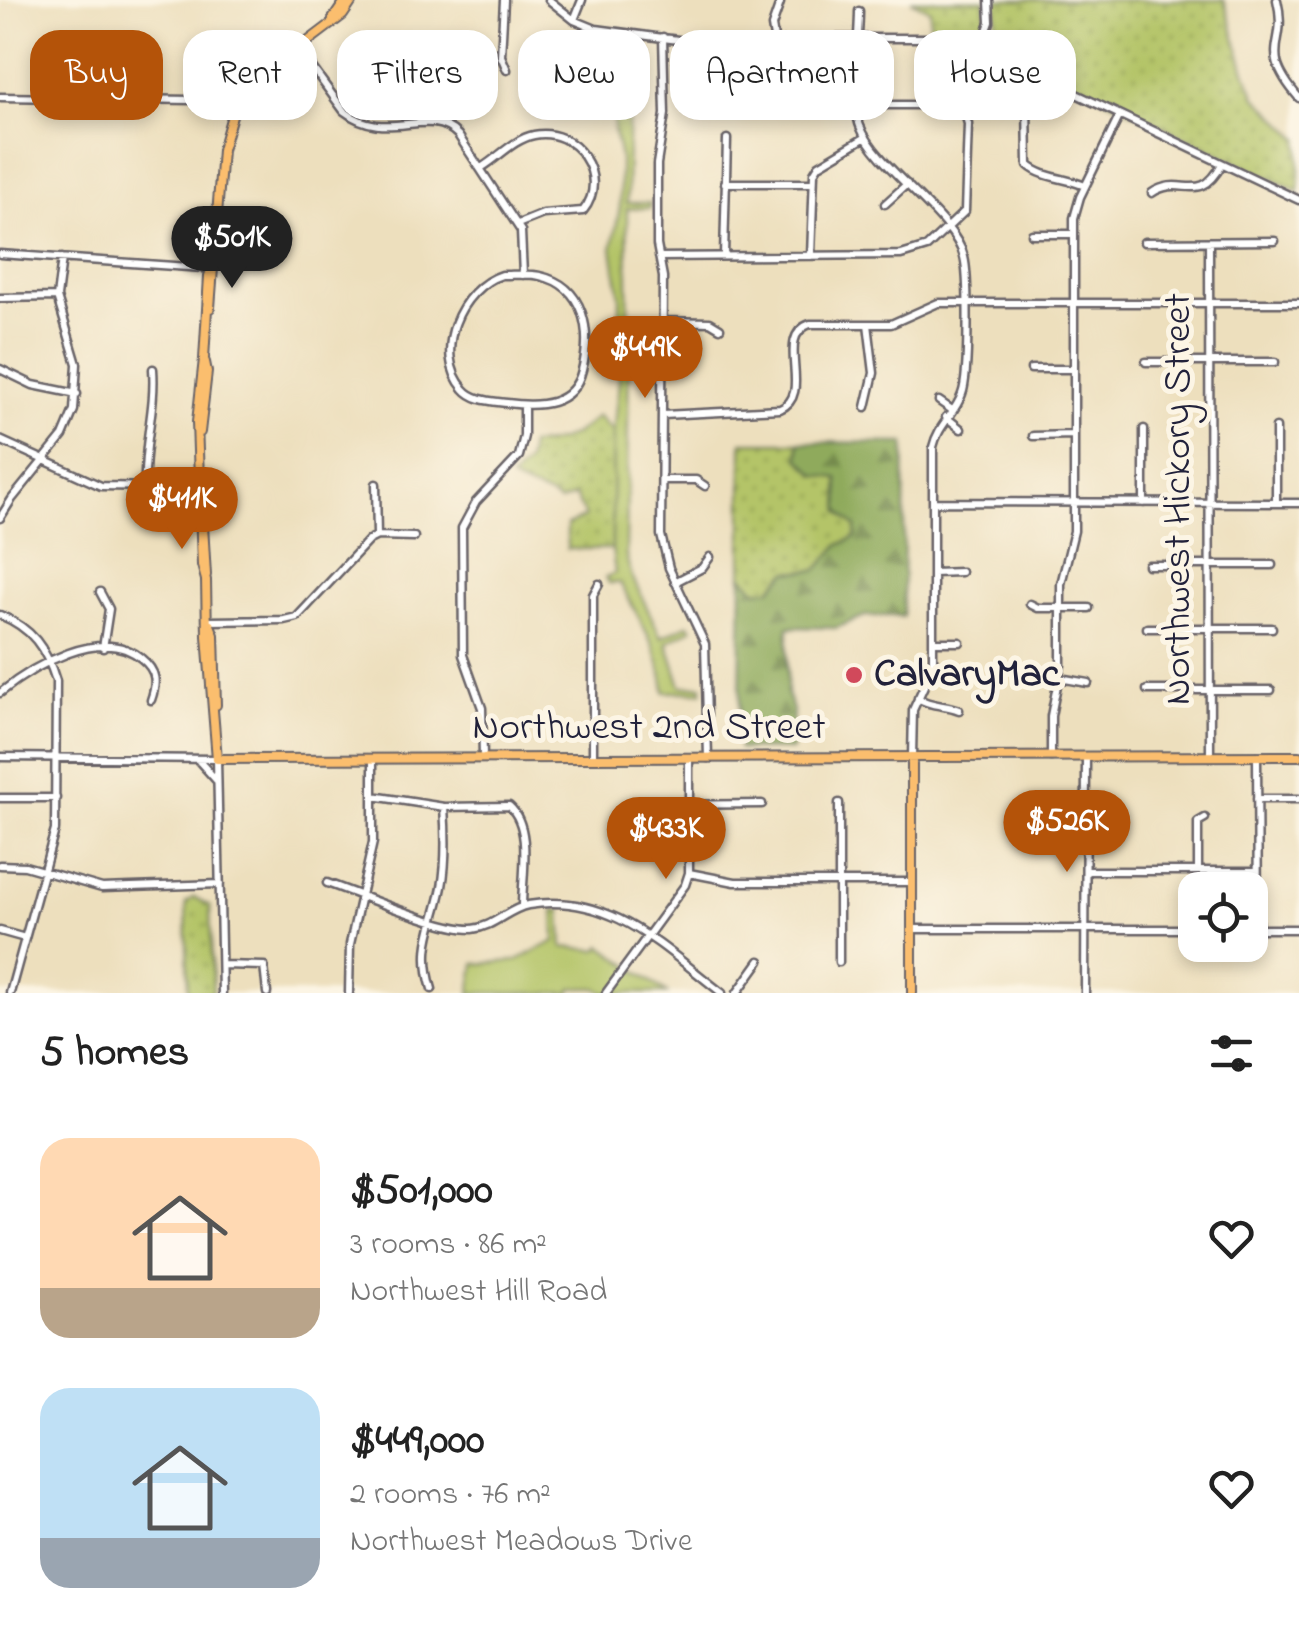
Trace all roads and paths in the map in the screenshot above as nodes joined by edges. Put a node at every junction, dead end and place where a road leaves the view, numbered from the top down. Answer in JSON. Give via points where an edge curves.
{"nodes":[{"id":1,"x":350,"y":0,"type":"edge"},
{"id":2,"x":504,"y":0,"type":"edge"},
{"id":3,"x":549,"y":0,"type":"edge"},
{"id":4,"x":582,"y":0,"type":"edge"},
{"id":5,"x":989,"y":0,"type":"edge"},
{"id":6,"x":1278,"y":0,"type":"edge"},
{"id":7,"x":780,"y":4,"type":"dead end"},
{"id":8,"x":859,"y":12,"type":"dead end"},
{"id":9,"x":574,"y":20,"type":"junction"},
{"id":10,"x":773,"y":30,"type":"edge"},
{"id":11,"x":858,"y":30,"type":"edge"},
{"id":12,"x":987,"y":30,"type":"edge"},
{"id":13,"x":317,"y":34,"type":"edge"},
{"id":14,"x":663,"y":36,"type":"junction"},
{"id":15,"x":670,"y":37,"type":"edge"},
{"id":16,"x":507,"y":70,"type":"dead end"},
{"id":17,"x":317,"y":73,"type":"edge"},
{"id":18,"x":1076,"y":93,"type":"edge"},
{"id":19,"x":0,"y":96,"type":"edge"},
{"id":20,"x":1299,"y":98,"type":"edge"},
{"id":21,"x":183,"y":100,"type":"edge"},
{"id":22,"x":894,"y":105,"type":"edge"},
{"id":23,"x":1120,"y":114,"type":"junction"},
{"id":24,"x":230,"y":120,"type":"edge"},
{"id":25,"x":859,"y":120,"type":"edge"},
{"id":26,"x":1027,"y":120,"type":"edge"},
{"id":27,"x":866,"y":136,"type":"junction"},
{"id":28,"x":727,"y":140,"type":"dead end"},
{"id":29,"x":1222,"y":164,"type":"junction"},
{"id":30,"x":481,"y":168,"type":"junction"},
{"id":31,"x":812,"y":182,"type":"junction"},
{"id":32,"x":725,"y":183,"type":"junction"},
{"id":33,"x":907,"y":184,"type":"junction"},
{"id":34,"x":1085,"y":186,"type":"junction"},
{"id":35,"x":1152,"y":193,"type":"dead end"},
{"id":36,"x":1299,"y":200,"type":"edge"},
{"id":37,"x":884,"y":204,"type":"dead end"},
{"id":38,"x":517,"y":224,"type":"junction"},
{"id":39,"x":947,"y":229,"type":"junction"},
{"id":40,"x":1032,"y":234,"type":"dead end"},
{"id":41,"x":1073,"y":234,"type":"junction"},
{"id":42,"x":1275,"y":241,"type":"dead end"},
{"id":43,"x":1144,"y":242,"type":"dead end"},
{"id":44,"x":1209,"y":242,"type":"junction"},
{"id":45,"x":0,"y":254,"type":"edge"},
{"id":46,"x":724,"y":256,"type":"junction"},
{"id":47,"x":812,"y":256,"type":"junction"},
{"id":48,"x":659,"y":257,"type":"junction"},
{"id":49,"x":62,"y":258,"type":"junction"},
{"id":50,"x":207,"y":268,"type":"junction"},
{"id":51,"x":523,"y":275,"type":"junction"},
{"id":52,"x":57,"y":297,"type":"junction"},
{"id":53,"x":0,"y":298,"type":"edge"},
{"id":54,"x":966,"y":302,"type":"junction"},
{"id":55,"x":1074,"y":302,"type":"junction"},
{"id":56,"x":1209,"y":302,"type":"junction"},
{"id":57,"x":1299,"y":302,"type":"edge"},
{"id":58,"x":663,"y":321,"type":"junction"},
{"id":59,"x":868,"y":324,"type":"junction"},
{"id":60,"x":720,"y":328,"type":"dead end"},
{"id":61,"x":1146,"y":362,"type":"dead end"},
{"id":62,"x":1210,"y":362,"type":"junction"},
{"id":63,"x":1276,"y":362,"type":"dead end"},
{"id":64,"x":153,"y":368,"type":"dead end"},
{"id":65,"x":0,"y":369,"type":"edge"},
{"id":66,"x":1032,"y":369,"type":"dead end"},
{"id":67,"x":1074,"y":369,"type":"junction"},
{"id":68,"x":77,"y":394,"type":"junction"},
{"id":69,"x":939,"y":401,"type":"dead end"},
{"id":70,"x":524,"y":405,"type":"junction"},
{"id":71,"x":866,"y":407,"type":"dead end"},
{"id":72,"x":663,"y":414,"type":"junction"},
{"id":73,"x":948,"y":414,"type":"junction"},
{"id":74,"x":1276,"y":428,"type":"dead end"},
{"id":75,"x":960,"y":429,"type":"dead end"},
{"id":76,"x":1144,"y":429,"type":"dead end"},
{"id":77,"x":1074,"y":435,"type":"junction"},
{"id":78,"x":1034,"y":436,"type":"dead end"},
{"id":79,"x":0,"y":440,"type":"edge"},
{"id":80,"x":44,"y":460,"type":"junction"},
{"id":81,"x":198,"y":478,"type":"junction"},
{"id":82,"x":662,"y":480,"type":"junction"},
{"id":83,"x":376,"y":484,"type":"dead end"},
{"id":84,"x":144,"y":486,"type":"junction"},
{"id":85,"x":705,"y":486,"type":"dead end"},
{"id":86,"x":933,"y":502,"type":"junction"},
{"id":87,"x":1073,"y":503,"type":"junction"},
{"id":88,"x":1144,"y":503,"type":"junction"},
{"id":89,"x":1210,"y":503,"type":"junction"},
{"id":90,"x":1276,"y":503,"type":"junction"},
{"id":91,"x":1299,"y":503,"type":"edge"},
{"id":92,"x":0,"y":517,"type":"edge"},
{"id":93,"x":377,"y":536,"type":"junction"},
{"id":94,"x":414,"y":537,"type":"dead end"},
{"id":95,"x":710,"y":557,"type":"dead end"},
{"id":96,"x":1148,"y":566,"type":"dead end"},
{"id":97,"x":1210,"y":566,"type":"junction"},
{"id":98,"x":1272,"y":566,"type":"dead end"},
{"id":99,"x":933,"y":572,"type":"junction"},
{"id":100,"x":961,"y":572,"type":"dead end"},
{"id":101,"x":674,"y":582,"type":"junction"},
{"id":102,"x":599,"y":584,"type":"dead end"},
{"id":103,"x":100,"y":592,"type":"dead end"},
{"id":104,"x":1030,"y":604,"type":"dead end"},
{"id":105,"x":1061,"y":608,"type":"junction"},
{"id":106,"x":1090,"y":608,"type":"dead end"},
{"id":107,"x":0,"y":615,"type":"edge"},
{"id":108,"x":209,"y":621,"type":"junction"},
{"id":109,"x":1147,"y":628,"type":"dead end"},
{"id":110,"x":1210,"y":628,"type":"junction"},
{"id":111,"x":1272,"y":628,"type":"dead end"},
{"id":112,"x":933,"y":642,"type":"junction"},
{"id":113,"x":960,"y":642,"type":"dead end"},
{"id":114,"x":103,"y":648,"type":"junction"},
{"id":115,"x":50,"y":660,"type":"junction"},
{"id":116,"x":1036,"y":674,"type":"dead end"},
{"id":117,"x":1060,"y":679,"type":"junction"},
{"id":118,"x":1088,"y":684,"type":"dead end"},
{"id":119,"x":1147,"y":690,"type":"dead end"},
{"id":120,"x":1210,"y":690,"type":"junction"},
{"id":121,"x":1271,"y":690,"type":"dead end"},
{"id":122,"x":0,"y":693,"type":"edge"},
{"id":123,"x":918,"y":698,"type":"junction"},
{"id":124,"x":151,"y":700,"type":"dead end"},
{"id":125,"x":959,"y":710,"type":"dead end"},
{"id":126,"x":1257,"y":756,"type":"junction"},
{"id":127,"x":1299,"y":756,"type":"edge"},
{"id":128,"x":0,"y":757,"type":"edge"},
{"id":129,"x":912,"y":757,"type":"junction"},
{"id":130,"x":1051,"y":757,"type":"junction"},
{"id":131,"x":1086,"y":757,"type":"junction"},
{"id":132,"x":1210,"y":757,"type":"junction"},
{"id":133,"x":56,"y":758,"type":"junction"},
{"id":134,"x":482,"y":758,"type":"junction"},
{"id":135,"x":593,"y":758,"type":"junction"},
{"id":136,"x":689,"y":758,"type":"junction"},
{"id":137,"x":708,"y":758,"type":"junction"},
{"id":138,"x":195,"y":759,"type":"junction"},
{"id":139,"x":218,"y":759,"type":"junction"},
{"id":140,"x":372,"y":759,"type":"junction"},
{"id":141,"x":218,"y":782,"type":"junction"},
{"id":142,"x":373,"y":796,"type":"junction"},
{"id":143,"x":0,"y":798,"type":"edge"},
{"id":144,"x":56,"y":798,"type":"junction"},
{"id":145,"x":1257,"y":799,"type":"junction"},
{"id":146,"x":1299,"y":799,"type":"edge"},
{"id":147,"x":840,"y":803,"type":"dead end"},
{"id":148,"x":660,"y":804,"type":"dead end"},
{"id":149,"x":689,"y":804,"type":"junction"},
{"id":150,"x":762,"y":804,"type":"dead end"},
{"id":151,"x":444,"y":807,"type":"junction"},
{"id":152,"x":1205,"y":818,"type":"dead end"},
{"id":153,"x":0,"y":865,"type":"edge"},
{"id":154,"x":1086,"y":871,"type":"junction"},
{"id":155,"x":1198,"y":871,"type":"junction"},
{"id":156,"x":1258,"y":871,"type":"joint"},
{"id":157,"x":44,"y":872,"type":"junction"},
{"id":158,"x":688,"y":873,"type":"junction"},
{"id":159,"x":840,"y":882,"type":"junction"},
{"id":160,"x":912,"y":882,"type":"junction"},
{"id":161,"x":327,"y":883,"type":"dead end"},
{"id":162,"x":220,"y":884,"type":"junction"},
{"id":163,"x":362,"y":896,"type":"junction"},
{"id":164,"x":522,"y":906,"type":"junction"},
{"id":165,"x":433,"y":920,"type":"junction"},
{"id":166,"x":1086,"y":928,"type":"junction"},
{"id":167,"x":1178,"y":928,"type":"edge"},
{"id":168,"x":1268,"y":928,"type":"edge"},
{"id":169,"x":1299,"y":928,"type":"edge"},
{"id":170,"x":912,"y":929,"type":"junction"},
{"id":171,"x":0,"y":931,"type":"edge"},
{"id":172,"x":25,"y":938,"type":"junction"},
{"id":173,"x":648,"y":938,"type":"junction"},
{"id":174,"x":760,"y":962,"type":"dead end"},
{"id":175,"x":840,"y":962,"type":"dead end"},
{"id":176,"x":222,"y":965,"type":"junction"},
{"id":177,"x":432,"y":989,"type":"dead end"},
{"id":178,"x":10,"y":993,"type":"edge"},
{"id":179,"x":222,"y":993,"type":"edge"},
{"id":180,"x":267,"y":993,"type":"edge"},
{"id":181,"x":349,"y":993,"type":"edge"},
{"id":182,"x":606,"y":993,"type":"edge"},
{"id":183,"x":722,"y":993,"type":"edge"},
{"id":184,"x":737,"y":993,"type":"edge"},
{"id":185,"x":912,"y":993,"type":"edge"},
{"id":186,"x":1085,"y":993,"type":"edge"}],
"edges":[{"from":1,"to":13,"type":"main road","via":[[343,15]]},
{"from":2,"to":16,"type":"street","via":[[501,56]]},
{"from":3,"to":9,"type":"street"},
{"from":4,"to":9,"type":"street"},
{"from":5,"to":12,"type":"street"},
{"from":6,"to":20,"type":"street","via":[[1275,57],[1282,79]]},
{"from":7,"to":10,"type":"street"},
{"from":8,"to":11,"type":"street"},
{"from":9,"to":14,"type":"street","via":[[614,33]]},
{"from":14,"to":15,"type":"street"},
{"from":14,"to":48,"type":"street"},
{"from":17,"to":30,"type":"street","via":[[353,118],[388,128],[442,124]]},
{"from":18,"to":23,"type":"street"},
{"from":19,"to":21,"type":"street"},
{"from":22,"to":39,"type":"street","via":[[950,105],[965,114],[967,202]]},
{"from":23,"to":29,"type":"street"},
{"from":23,"to":34,"type":"street"},
{"from":24,"to":50,"type":"main road"},
{"from":25,"to":27,"type":"street"},
{"from":26,"to":34,"type":"street","via":[[1028,165]]},
{"from":27,"to":31,"type":"street","via":[[819,166]]},
{"from":27,"to":33,"type":"street"},
{"from":28,"to":32,"type":"street"},
{"from":29,"to":35,"type":"street","via":[[1204,187],[1160,187]]},
{"from":29,"to":36,"type":"street"},
{"from":30,"to":38,"type":"street"},
{"from":30,"to":38,"type":"street","via":[[534,135],[564,138],[584,155],[593,188],[584,211]]},
{"from":31,"to":32,"type":"street"},
{"from":31,"to":47,"type":"street"},
{"from":32,"to":46,"type":"street"},
{"from":33,"to":37,"type":"street"},
{"from":33,"to":39,"type":"street"},
{"from":34,"to":41,"type":"street"},
{"from":38,"to":51,"type":"street"},
{"from":39,"to":47,"type":"street","via":[[914,253]]},
{"from":39,"to":54,"type":"street","via":[[966,262]]},
{"from":40,"to":41,"type":"street"},
{"from":41,"to":55,"type":"street"},
{"from":42,"to":44,"type":"street"},
{"from":43,"to":44,"type":"street"},
{"from":44,"to":56,"type":"street","name":"Northwest Hickory Street"},
{"from":45,"to":49,"type":"street"},
{"from":46,"to":47,"type":"street"},
{"from":46,"to":48,"type":"street"},
{"from":48,"to":58,"type":"street"},
{"from":49,"to":50,"type":"street"},
{"from":49,"to":52,"type":"street"},
{"from":50,"to":81,"type":"main road","via":[[213,301]]},
{"from":51,"to":70,"type":"street","via":[[548,278],[567,290],[586,329],[582,372],[568,394],[550,404]]},
{"from":51,"to":70,"type":"street","via":[[488,279],[471,293],[456,322],[452,352],[466,392]]},
{"from":52,"to":53,"type":"street"},
{"from":52,"to":68,"type":"street","via":[[74,348]]},
{"from":54,"to":55,"type":"street"},
{"from":54,"to":59,"type":"street","via":[[938,303],[904,321]]},
{"from":54,"to":73,"type":"street","via":[[964,384]]},
{"from":55,"to":56,"type":"street"},
{"from":55,"to":67,"type":"street"},
{"from":56,"to":57,"type":"street"},
{"from":56,"to":62,"type":"street","name":"Northwest Hickory Street"},
{"from":58,"to":60,"type":"street"},
{"from":58,"to":72,"type":"street"},
{"from":59,"to":71,"type":"street","via":[[874,373]]},
{"from":59,"to":72,"type":"street","via":[[802,327],[793,357],[796,392],[780,410]]},
{"from":61,"to":62,"type":"street"},
{"from":62,"to":63,"type":"street"},
{"from":62,"to":89,"type":"street","name":"Northwest Hickory Street"},
{"from":64,"to":84,"type":"street"},
{"from":65,"to":68,"type":"street","via":[[33,385]]},
{"from":66,"to":67,"type":"street"},
{"from":67,"to":77,"type":"street"},
{"from":68,"to":80,"type":"street","via":[[70,423]]},
{"from":69,"to":73,"type":"street"},
{"from":70,"to":134,"type":"street","via":[[518,456],[462,528],[462,655],[482,708]]},
{"from":72,"to":82,"type":"street"},
{"from":73,"to":75,"type":"street"},
{"from":73,"to":86,"type":"street","via":[[933,447]]},
{"from":74,"to":90,"type":"street"},
{"from":76,"to":88,"type":"street"},
{"from":77,"to":78,"type":"street"},
{"from":77,"to":87,"type":"street"},
{"from":79,"to":80,"type":"street"},
{"from":80,"to":84,"type":"street","via":[[101,486]]},
{"from":80,"to":92,"type":"street"},
{"from":81,"to":84,"type":"street"},
{"from":81,"to":108,"type":"main road"},
{"from":82,"to":85,"type":"street"},
{"from":82,"to":101,"type":"street","via":[[662,545]]},
{"from":83,"to":93,"type":"street"},
{"from":86,"to":87,"type":"street"},
{"from":86,"to":99,"type":"street"},
{"from":87,"to":88,"type":"street"},
{"from":87,"to":105,"type":"street"},
{"from":88,"to":89,"type":"street"},
{"from":89,"to":90,"type":"street"},
{"from":89,"to":97,"type":"street","name":"Northwest Hickory Street"},
{"from":90,"to":91,"type":"street"},
{"from":93,"to":94,"type":"street"},
{"from":93,"to":108,"type":"street","via":[[360,546],[297,617]]},
{"from":95,"to":101,"type":"street"},
{"from":96,"to":97,"type":"street"},
{"from":97,"to":98,"type":"street"},
{"from":97,"to":110,"type":"street","name":"Northwest Hickory Street"},
{"from":99,"to":100,"type":"street"},
{"from":99,"to":112,"type":"street"},
{"from":101,"to":137,"type":"street","via":[[705,644]]},
{"from":102,"to":135,"type":"street","via":[[593,594]]},
{"from":103,"to":114,"type":"street","via":[[109,609]]},
{"from":104,"to":105,"type":"street"},
{"from":105,"to":106,"type":"street"},
{"from":105,"to":117,"type":"street"},
{"from":107,"to":115,"type":"street","via":[[32,634]]},
{"from":108,"to":139,"type":"main road"},
{"from":109,"to":110,"type":"street"},
{"from":110,"to":111,"type":"street"},
{"from":110,"to":120,"type":"street","name":"Northwest Hickory Street"},
{"from":112,"to":113,"type":"street"},
{"from":112,"to":123,"type":"street","via":[[932,672]]},
{"from":114,"to":115,"type":"street"},
{"from":114,"to":124,"type":"street","via":[[129,650],[148,665],[157,684]]},
{"from":115,"to":122,"type":"street"},
{"from":115,"to":133,"type":"street"},
{"from":116,"to":117,"type":"street"},
{"from":117,"to":118,"type":"street"},
{"from":117,"to":130,"type":"street","via":[[1052,704]]},
{"from":119,"to":120,"type":"street"},
{"from":120,"to":121,"type":"street"},
{"from":120,"to":132,"type":"street","name":"Northwest Hickory Street"},
{"from":123,"to":125,"type":"street"},
{"from":123,"to":129,"type":"street"},
{"from":126,"to":127,"type":"main road","name":"Northwest 2nd Street"},
{"from":126,"to":132,"type":"main road","name":"Northwest 2nd Street"},
{"from":126,"to":145,"type":"street"},
{"from":128,"to":133,"type":"street","name":"Northwest 2nd Street"},
{"from":129,"to":130,"type":"main road","name":"Northwest 2nd Street"},
{"from":129,"to":137,"type":"main road","name":"Northwest 2nd Street"},
{"from":129,"to":160,"type":"main road"},
{"from":130,"to":131,"type":"main road","name":"Northwest 2nd Street"},
{"from":131,"to":132,"type":"main road","name":"Northwest 2nd Street"},
{"from":131,"to":154,"type":"street"},
{"from":133,"to":138,"type":"street","name":"Northwest 2nd Street"},
{"from":133,"to":144,"type":"street"},
{"from":134,"to":135,"type":"main road","name":"Northwest 2nd Street"},
{"from":134,"to":140,"type":"main road","name":"Northwest 2nd Street"},
{"from":135,"to":136,"type":"main road","name":"Northwest 2nd Street"},
{"from":136,"to":137,"type":"main road","name":"Northwest 2nd Street"},
{"from":136,"to":149,"type":"street"},
{"from":138,"to":139,"type":"street","name":"Northwest 2nd Street"},
{"from":138,"to":141,"type":"street"},
{"from":139,"to":140,"type":"main road","name":"Northwest 2nd Street"},
{"from":139,"to":141,"type":"street"},
{"from":140,"to":142,"type":"street"},
{"from":141,"to":162,"type":"street"},
{"from":142,"to":151,"type":"street"},
{"from":142,"to":163,"type":"street","via":[[374,842]]},
{"from":143,"to":144,"type":"street"},
{"from":144,"to":157,"type":"street"},
{"from":145,"to":146,"type":"street"},
{"from":145,"to":156,"type":"street"},
{"from":147,"to":159,"type":"street"},
{"from":148,"to":149,"type":"street"},
{"from":149,"to":150,"type":"street"},
{"from":149,"to":158,"type":"street"},
{"from":151,"to":164,"type":"street","via":[[513,809],[522,830]]},
{"from":151,"to":165,"type":"street","via":[[445,870]]},
{"from":152,"to":155,"type":"street","via":[[1198,822]]},
{"from":153,"to":157,"type":"street"},
{"from":154,"to":155,"type":"street"},
{"from":154,"to":166,"type":"street"},
{"from":155,"to":156,"type":"street"},
{"from":157,"to":162,"type":"street","via":[[102,888]]},
{"from":157,"to":172,"type":"street"},
{"from":158,"to":159,"type":"street","via":[[736,882]]},
{"from":158,"to":173,"type":"street"},
{"from":159,"to":160,"type":"street"},
{"from":159,"to":175,"type":"street"},
{"from":160,"to":170,"type":"main road"},
{"from":161,"to":163,"type":"street"},
{"from":162,"to":176,"type":"street"},
{"from":163,"to":165,"type":"street"},
{"from":163,"to":181,"type":"street","via":[[350,944]]},
{"from":164,"to":165,"type":"street","via":[[473,928]]},
{"from":164,"to":173,"type":"street","via":[[596,908]]},
{"from":165,"to":177,"type":"street","via":[[424,959]]},
{"from":166,"to":167,"type":"street"},
{"from":166,"to":170,"type":"street"},
{"from":166,"to":186,"type":"street"},
{"from":168,"to":169,"type":"street"},
{"from":170,"to":185,"type":"main road"},
{"from":171,"to":172,"type":"street"},
{"from":172,"to":178,"type":"street"},
{"from":173,"to":182,"type":"street"},
{"from":173,"to":183,"type":"street"},
{"from":174,"to":184,"type":"street"},
{"from":176,"to":179,"type":"street"},
{"from":176,"to":180,"type":"street","via":[[264,966]]}]}
